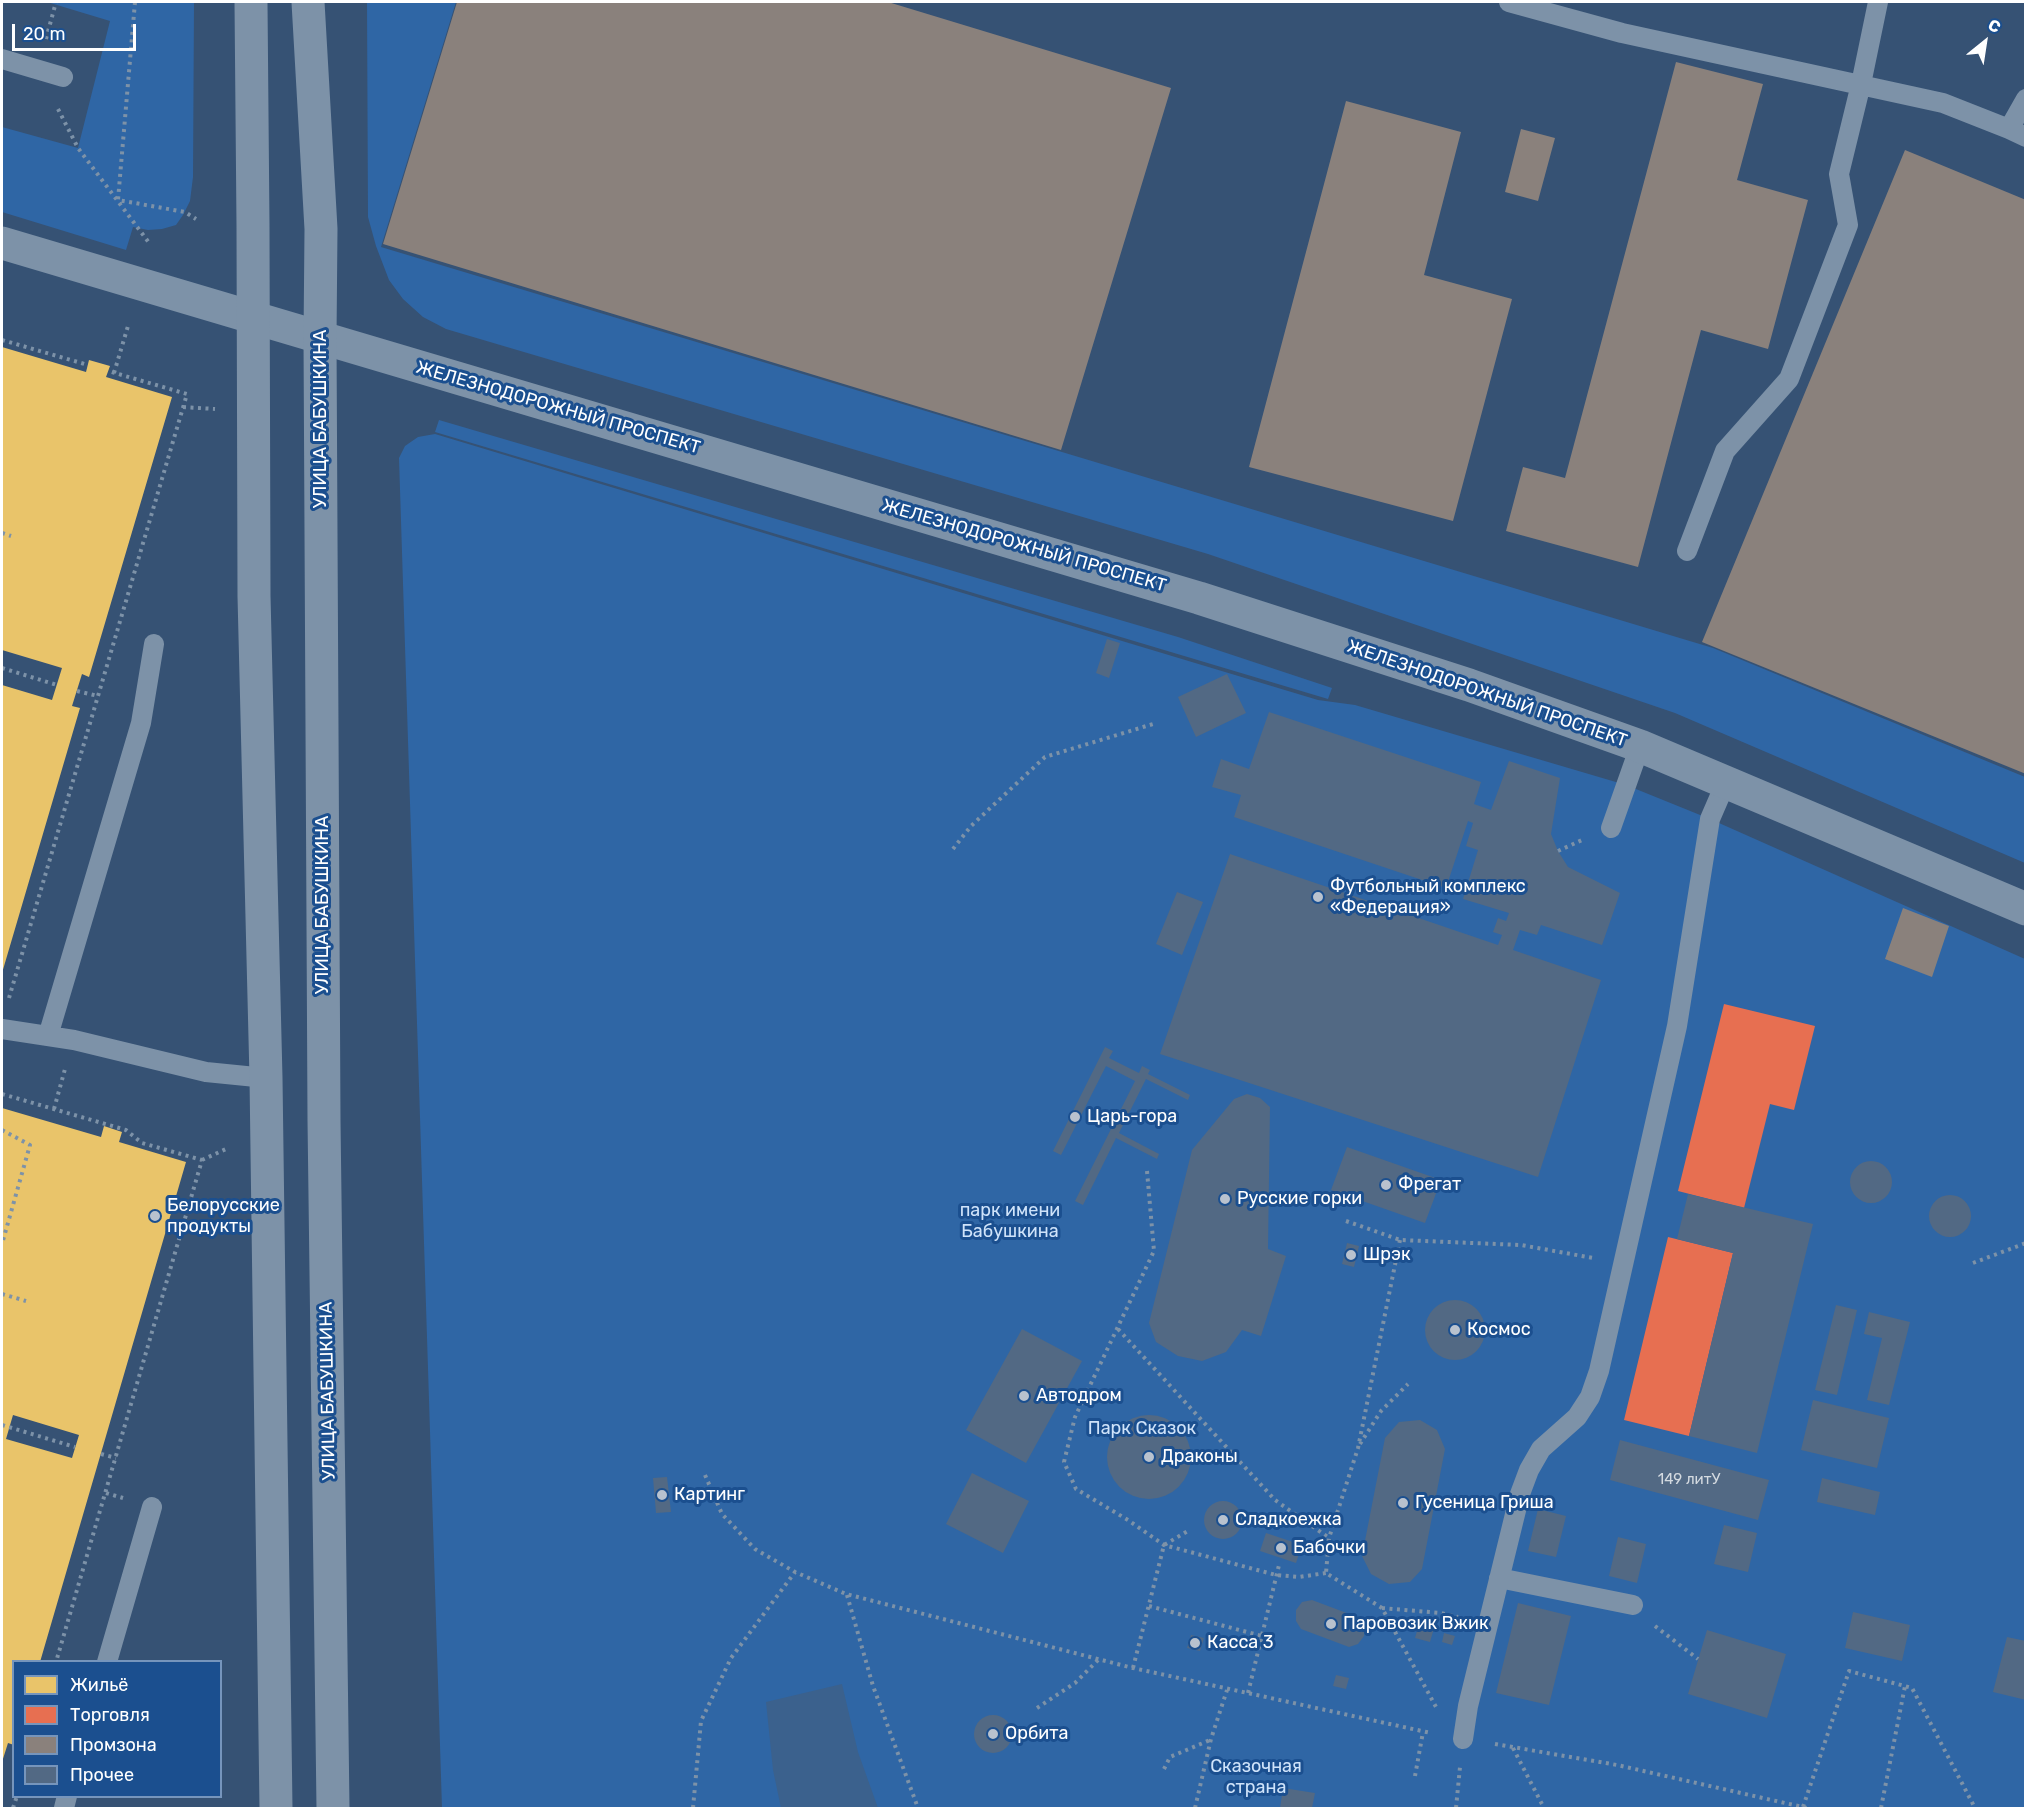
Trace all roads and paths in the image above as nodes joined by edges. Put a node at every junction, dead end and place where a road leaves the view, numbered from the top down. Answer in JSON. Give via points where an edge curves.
{"nodes":[{"id":1,"x":135,"y":2,"type":"edge"},
{"id":2,"x":251,"y":2,"type":"edge"},
{"id":3,"x":308,"y":2,"type":"edge"},
{"id":4,"x":1509,"y":2,"type":"edge"},
{"id":5,"x":1878,"y":2,"type":"edge"},
{"id":6,"x":2,"y":59,"type":"edge"},
{"id":7,"x":63,"y":77,"type":"dead end"},
{"id":8,"x":1861,"y":84,"type":"junction"},
{"id":9,"x":2025,"y":99,"type":"edge"},
{"id":10,"x":2017,"y":133,"type":"edge"},
{"id":11,"x":78,"y":148,"type":"dead end"},
{"id":12,"x":118,"y":200,"type":"junction"},
{"id":13,"x":196,"y":219,"type":"dead end"},
{"id":14,"x":2,"y":243,"type":"edge"},
{"id":15,"x":150,"y":244,"type":"dead end"},
{"id":16,"x":252,"y":318,"type":"junction"},
{"id":17,"x":128,"y":326,"type":"dead end"},
{"id":18,"x":320,"y":338,"type":"junction"},
{"id":19,"x":2,"y":340,"type":"edge"},
{"id":20,"x":88,"y":365,"type":"dead end"},
{"id":21,"x":108,"y":371,"type":"dead end"},
{"id":22,"x":114,"y":373,"type":"junction"},
{"id":23,"x":183,"y":407,"type":"junction"},
{"id":24,"x":215,"y":409,"type":"dead end"},
{"id":25,"x":2,"y":533,"type":"edge"},
{"id":26,"x":11,"y":536,"type":"dead end"},
{"id":27,"x":1687,"y":551,"type":"dead end"},
{"id":28,"x":154,"y":644,"type":"dead end"},
{"id":29,"x":2,"y":668,"type":"edge"},
{"id":30,"x":57,"y":685,"type":"dead end"},
{"id":31,"x":77,"y":690,"type":"dead end"},
{"id":32,"x":98,"y":696,"type":"junction"},
{"id":33,"x":1153,"y":724,"type":"dead end"},
{"id":34,"x":1640,"y":746,"type":"junction"},
{"id":35,"x":1726,"y":782,"type":"junction"},
{"id":36,"x":1611,"y":828,"type":"dead end"},
{"id":37,"x":953,"y":849,"type":"dead end"},
{"id":38,"x":2025,"y":909,"type":"edge"},
{"id":39,"x":8,"y":1002,"type":"dead end"},
{"id":40,"x":2,"y":1029,"type":"edge"},
{"id":41,"x":48,"y":1036,"type":"junction"},
{"id":42,"x":74,"y":1040,"type":"junction"},
{"id":43,"x":266,"y":1078,"type":"junction"},
{"id":44,"x":2,"y":1094,"type":"edge"},
{"id":45,"x":54,"y":1109,"type":"junction"},
{"id":46,"x":2,"y":1130,"type":"edge"},
{"id":47,"x":226,"y":1149,"type":"dead end"},
{"id":48,"x":202,"y":1160,"type":"junction"},
{"id":49,"x":1147,"y":1171,"type":"dead end"},
{"id":50,"x":1346,"y":1221,"type":"dead end"},
{"id":51,"x":1400,"y":1240,"type":"junction"},
{"id":52,"x":2025,"y":1243,"type":"edge"},
{"id":53,"x":2,"y":1244,"type":"edge"},
{"id":54,"x":1973,"y":1263,"type":"dead end"},
{"id":55,"x":1623,"y":1265,"type":"junction"},
{"id":56,"x":2,"y":1294,"type":"edge"},
{"id":57,"x":27,"y":1301,"type":"dead end"},
{"id":58,"x":1118,"y":1329,"type":"junction"},
{"id":59,"x":1408,"y":1384,"type":"dead end"},
{"id":60,"x":2,"y":1425,"type":"edge"},
{"id":61,"x":75,"y":1447,"type":"dead end"},
{"id":62,"x":1358,"y":1448,"type":"junction"},
{"id":63,"x":101,"y":1454,"type":"dead end"},
{"id":64,"x":116,"y":1458,"type":"junction"},
{"id":65,"x":705,"y":1475,"type":"dead end"},
{"id":66,"x":152,"y":1507,"type":"dead end"},
{"id":67,"x":1188,"y":1531,"type":"dead end"},
{"id":68,"x":1329,"y":1538,"type":"junction"},
{"id":69,"x":1164,"y":1545,"type":"junction"},
{"id":70,"x":1279,"y":1565,"type":"dead end"},
{"id":71,"x":795,"y":1572,"type":"junction"},
{"id":72,"x":1326,"y":1573,"type":"junction"},
{"id":73,"x":1276,"y":1575,"type":"junction"},
{"id":74,"x":1499,"y":1578,"type":"junction"},
{"id":75,"x":846,"y":1594,"type":"junction"},
{"id":76,"x":1633,"y":1605,"type":"joint"},
{"id":77,"x":1149,"y":1606,"type":"junction"},
{"id":78,"x":1383,"y":1608,"type":"junction"},
{"id":79,"x":1488,"y":1624,"type":"junction"},
{"id":80,"x":1262,"y":1636,"type":"junction"},
{"id":81,"x":1098,"y":1659,"type":"junction"},
{"id":82,"x":1698,"y":1659,"type":"dead end"},
{"id":83,"x":57,"y":1660,"type":"edge"},
{"id":84,"x":107,"y":1660,"type":"edge"},
{"id":85,"x":1133,"y":1668,"type":"junction"},
{"id":86,"x":1905,"y":1686,"type":"junction"},
{"id":87,"x":1227,"y":1690,"type":"junction"},
{"id":88,"x":1248,"y":1694,"type":"junction"},
{"id":89,"x":1037,"y":1708,"type":"dead end"},
{"id":90,"x":1423,"y":1732,"type":"junction"},
{"id":91,"x":1211,"y":1739,"type":"junction"},
{"id":92,"x":1463,"y":1739,"type":"junction"},
{"id":93,"x":1513,"y":1747,"type":"junction"},
{"id":94,"x":1164,"y":1769,"type":"dead end"},
{"id":95,"x":1415,"y":1776,"type":"dead end"},
{"id":96,"x":1805,"y":1808,"type":"edge"},
{"id":97,"x":276,"y":1809,"type":"edge"},
{"id":98,"x":333,"y":1809,"type":"edge"},
{"id":99,"x":693,"y":1809,"type":"edge"},
{"id":100,"x":918,"y":1809,"type":"edge"},
{"id":101,"x":1195,"y":1809,"type":"edge"},
{"id":102,"x":1456,"y":1809,"type":"edge"},
{"id":103,"x":1544,"y":1809,"type":"edge"},
{"id":104,"x":1881,"y":1809,"type":"edge"},
{"id":105,"x":1975,"y":1809,"type":"edge"}],
"edges":[{"from":1,"to":12,"type":"path"},
{"from":2,"to":16,"type":"street"},
{"from":3,"to":18,"type":"street","name":"УЛИЦА БАБУШКИНА","via":[[321,229]]},
{"from":4,"to":8,"type":"lane","via":[[1622,33]]},
{"from":5,"to":8,"type":"lane"},
{"from":6,"to":7,"type":"lane"},
{"from":8,"to":10,"type":"lane","via":[[1943,103]]},
{"from":8,"to":27,"type":"lane","via":[[1839,174],[1848,225],[1789,379],[1725,451]]},
{"from":9,"to":10,"type":"lane"},
{"from":11,"to":12,"type":"path"},
{"from":12,"to":13,"type":"path","via":[[185,212]]},
{"from":12,"to":15,"type":"path"},
{"from":14,"to":16,"type":"street","name":"ЖЕЛЕЗНОДОРОЖНЫЙ ПРОСПЕКТ"},
{"from":16,"to":18,"type":"street","name":"ЖЕЛЕЗНОДОРОЖНЫЙ ПРОСПЕКТ"},
{"from":16,"to":43,"type":"street","via":[[254,596]]},
{"from":17,"to":22,"type":"path"},
{"from":18,"to":34,"type":"street","name":"ЖЕЛЕЗНОДОРОЖНЫЙ ПРОСПЕКТ","via":[[1199,598],[1469,685]]},
{"from":18,"to":98,"type":"street","name":"УЛИЦА БАБУШКИНА"},
{"from":19,"to":20,"type":"path"},
{"from":21,"to":22,"type":"path"},
{"from":22,"to":23,"type":"path","via":[[187,394]]},
{"from":23,"to":24,"type":"path"},
{"from":23,"to":32,"type":"path"},
{"from":25,"to":26,"type":"path"},
{"from":28,"to":41,"type":"lane","via":[[141,723]]},
{"from":29,"to":30,"type":"path"},
{"from":31,"to":32,"type":"path"},
{"from":32,"to":39,"type":"path"},
{"from":33,"to":37,"type":"path","via":[[1045,758],[971,826]]},
{"from":34,"to":35,"type":"street","name":"ЖЕЛЕЗНОДОРОЖНЫЙ ПРОСПЕКТ"},
{"from":34,"to":36,"type":"lane"},
{"from":35,"to":38,"type":"street","name":"ЖЕЛЕЗНОДОРОЖНЫЙ ПРОСПЕКТ"},
{"from":35,"to":55,"type":"lane","via":[[1710,819],[1677,1026]]},
{"from":40,"to":41,"type":"lane"},
{"from":41,"to":42,"type":"lane"},
{"from":42,"to":43,"type":"lane","via":[[206,1072]]},
{"from":42,"to":45,"type":"path"},
{"from":43,"to":97,"type":"street"},
{"from":44,"to":45,"type":"path"},
{"from":45,"to":48,"type":"path","via":[[126,1130],[142,1143]]},
{"from":46,"to":53,"type":"path","via":[[30,1145]]},
{"from":47,"to":48,"type":"path"},
{"from":48,"to":64,"type":"path"},
{"from":49,"to":58,"type":"path","via":[[1155,1251]]},
{"from":50,"to":51,"type":"path"},
{"from":51,"to":55,"type":"path","via":[[1521,1245]]},
{"from":51,"to":62,"type":"path"},
{"from":52,"to":54,"type":"path"},
{"from":55,"to":74,"type":"lane","via":[[1590,1397],[1577,1418],[1541,1449],[1529,1470]]},
{"from":56,"to":57,"type":"path"},
{"from":58,"to":68,"type":"path","via":[[1275,1500]]},
{"from":58,"to":69,"type":"path","via":[[1075,1417],[1064,1462],[1076,1488]]},
{"from":59,"to":62,"type":"path","via":[[1381,1410]]},
{"from":60,"to":61,"type":"path"},
{"from":62,"to":68,"type":"path"},
{"from":63,"to":64,"type":"path"},
{"from":64,"to":83,"type":"path"},
{"from":65,"to":71,"type":"path","via":[[730,1523],[755,1549]]},
{"from":66,"to":84,"type":"lane"},
{"from":67,"to":69,"type":"path"},
{"from":68,"to":72,"type":"path"},
{"from":69,"to":73,"type":"path"},
{"from":69,"to":77,"type":"path"},
{"from":70,"to":73,"type":"path"},
{"from":71,"to":75,"type":"path"},
{"from":71,"to":99,"type":"path","via":[[731,1658],[701,1721]]},
{"from":72,"to":73,"type":"path"},
{"from":72,"to":78,"type":"path"},
{"from":73,"to":80,"type":"path"},
{"from":74,"to":76,"type":"lane"},
{"from":74,"to":79,"type":"lane"},
{"from":75,"to":81,"type":"path"},
{"from":75,"to":100,"type":"path","via":[[873,1686]]},
{"from":76,"to":82,"type":"path","via":[[1645,1619]]},
{"from":77,"to":80,"type":"path"},
{"from":77,"to":85,"type":"path"},
{"from":78,"to":79,"type":"path","via":[[1441,1613]]},
{"from":78,"to":92,"type":"path","via":[[1432,1702]]},
{"from":79,"to":92,"type":"lane"},
{"from":80,"to":88,"type":"path"},
{"from":81,"to":85,"type":"path"},
{"from":81,"to":89,"type":"path","via":[[1075,1683]]},
{"from":85,"to":87,"type":"path"},
{"from":86,"to":96,"type":"path","via":[[1849,1671]]},
{"from":86,"to":104,"type":"path"},
{"from":86,"to":105,"type":"path","via":[[1912,1688]]},
{"from":87,"to":88,"type":"path"},
{"from":87,"to":91,"type":"path"},
{"from":88,"to":90,"type":"path"},
{"from":90,"to":92,"type":"path"},
{"from":90,"to":95,"type":"path"},
{"from":91,"to":94,"type":"path","via":[[1170,1757]]},
{"from":91,"to":101,"type":"path"},
{"from":92,"to":93,"type":"path"},
{"from":92,"to":102,"type":"path"},
{"from":93,"to":96,"type":"path","via":[[1617,1765]]},
{"from":93,"to":103,"type":"path"}]}
